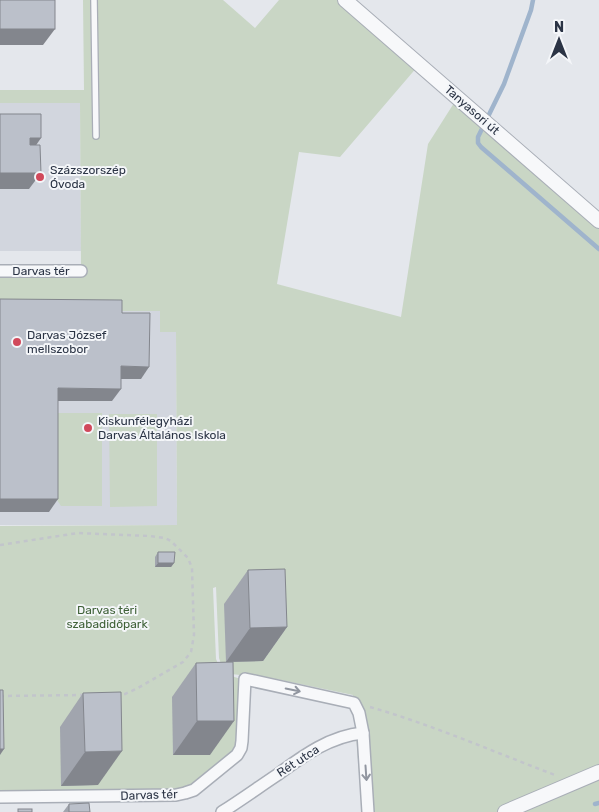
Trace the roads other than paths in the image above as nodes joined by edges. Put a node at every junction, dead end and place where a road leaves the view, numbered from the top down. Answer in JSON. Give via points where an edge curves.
{"nodes":[{"id":1,"x":94,"y":0,"type":"edge"},
{"id":2,"x":345,"y":0,"type":"edge"},
{"id":3,"x":96,"y":136,"type":"dead end"},
{"id":4,"x":599,"y":220,"type":"edge"},
{"id":5,"x":0,"y":271,"type":"edge"},
{"id":6,"x":81,"y":271,"type":"dead end"},
{"id":7,"x":363,"y":734,"type":"junction"},
{"id":8,"x":599,"y":772,"type":"edge"},
{"id":9,"x":0,"y":797,"type":"edge"},
{"id":10,"x":222,"y":812,"type":"edge"},
{"id":11,"x":368,"y":812,"type":"edge"},
{"id":12,"x":505,"y":812,"type":"edge"}],
"edges":[{"from":1,"to":3,"type":"lane"},
{"from":2,"to":4,"type":"street","name":"Tanyasori út"},
{"from":5,"to":6,"type":"street","name":"Darvas tér"},
{"from":9,"to":7,"type":"street","name":"Darvas tér","one_way":true,"via":[[176,795],[194,790],[237,755],[241,748],[245,679],[354,703],[360,713]]},
{"from":7,"to":10,"type":"street","name":"Rét utca","via":[[354,734],[314,749]]},
{"from":7,"to":11,"type":"street","one_way":true},
{"from":8,"to":12,"type":"street"}]}
